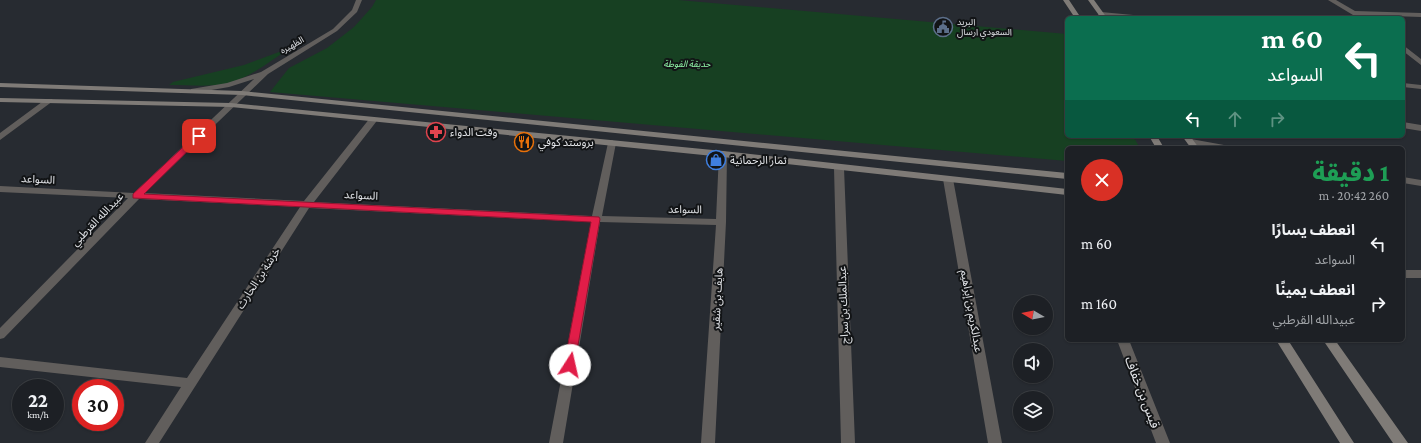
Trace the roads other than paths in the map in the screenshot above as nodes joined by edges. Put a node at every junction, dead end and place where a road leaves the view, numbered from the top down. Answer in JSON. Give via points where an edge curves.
{"nodes":[{"id":1,"x":360,"y":0,"type":"edge"},
{"id":2,"x":1066,"y":0,"type":"edge"},
{"id":3,"x":1091,"y":0,"type":"edge"},
{"id":4,"x":1331,"y":0,"type":"edge"},
{"id":5,"x":1356,"y":14,"type":"junction"},
{"id":6,"x":1421,"y":15,"type":"edge"},
{"id":7,"x":1077,"y":16,"type":"edge"},
{"id":8,"x":1102,"y":16,"type":"edge"},
{"id":9,"x":1359,"y":16,"type":"edge"},
{"id":10,"x":1405,"y":49,"type":"edge"},
{"id":11,"x":280,"y":62,"type":"junction"},
{"id":12,"x":1421,"y":63,"type":"edge"},
{"id":13,"x":0,"y":85,"type":"edge"},
{"id":14,"x":1405,"y":85,"type":"edge"},
{"id":15,"x":1421,"y":87,"type":"edge"},
{"id":16,"x":167,"y":91,"type":"junction"},
{"id":17,"x":242,"y":93,"type":"junction"},
{"id":18,"x":0,"y":100,"type":"edge"},
{"id":19,"x":49,"y":101,"type":"junction"},
{"id":20,"x":231,"y":105,"type":"junction"},
{"id":21,"x":373,"y":120,"type":"junction"},
{"id":22,"x":1405,"y":125,"type":"edge"},
{"id":23,"x":1421,"y":128,"type":"edge"},
{"id":24,"x":0,"y":137,"type":"edge"},
{"id":25,"x":1191,"y":142,"type":"edge"},
{"id":26,"x":612,"y":143,"type":"junction"},
{"id":27,"x":755,"y":144,"type":"junction"},
{"id":28,"x":1213,"y":146,"type":"edge"},
{"id":29,"x":805,"y":150,"type":"junction"},
{"id":30,"x":723,"y":154,"type":"junction"},
{"id":31,"x":749,"y":157,"type":"junction"},
{"id":32,"x":796,"y":163,"type":"junction"},
{"id":33,"x":838,"y":168,"type":"junction"},
{"id":34,"x":1065,"y":176,"type":"edge"},
{"id":35,"x":948,"y":179,"type":"junction"},
{"id":36,"x":1405,"y":180,"type":"edge"},
{"id":37,"x":1421,"y":183,"type":"edge"},
{"id":38,"x":0,"y":189,"type":"edge"},
{"id":39,"x":1065,"y":194,"type":"edge"},
{"id":40,"x":136,"y":196,"type":"junction"},
{"id":41,"x":306,"y":205,"type":"junction"},
{"id":42,"x":596,"y":219,"type":"junction"},
{"id":43,"x":721,"y":222,"type":"junction"},
{"id":44,"x":1405,"y":274,"type":"edge"},
{"id":45,"x":1421,"y":274,"type":"edge"},
{"id":46,"x":0,"y":335,"type":"edge"},
{"id":47,"x":1124,"y":342,"type":"edge"},
{"id":48,"x":1283,"y":342,"type":"edge"},
{"id":49,"x":1330,"y":342,"type":"edge"},
{"id":50,"x":0,"y":362,"type":"edge"},
{"id":51,"x":191,"y":383,"type":"junction"},
{"id":52,"x":152,"y":443,"type":"edge"},
{"id":53,"x":556,"y":443,"type":"edge"},
{"id":54,"x":708,"y":443,"type":"edge"},
{"id":55,"x":848,"y":443,"type":"edge"},
{"id":56,"x":995,"y":443,"type":"edge"},
{"id":57,"x":1163,"y":443,"type":"edge"},
{"id":58,"x":1347,"y":443,"type":"edge"},
{"id":59,"x":1401,"y":443,"type":"edge"}],
"edges":[{"from":1,"to":11,"type":"street","name":"الظهيره","via":[[355,11],[335,30]]},
{"from":2,"to":7,"type":"street"},
{"from":3,"to":8,"type":"street"},
{"from":4,"to":5,"type":"street"},
{"from":5,"to":6,"type":"street"},
{"from":5,"to":9,"type":"street"},
{"from":10,"to":12,"type":"street"},
{"from":11,"to":16,"type":"street","via":[[257,75],[229,85],[197,91]]},
{"from":11,"to":17,"type":"street","name":"الظهيره"},
{"from":13,"to":16,"type":"street"},
{"from":14,"to":15,"type":"street"},
{"from":16,"to":17,"type":"street"},
{"from":17,"to":20,"type":"street","name":"الظهيره"},
{"from":17,"to":27,"type":"street"},
{"from":18,"to":19,"type":"street"},
{"from":19,"to":20,"type":"street"},
{"from":19,"to":24,"type":"street"},
{"from":20,"to":21,"type":"street"},
{"from":20,"to":40,"type":"street","name":"عبيدالله القرطبي"},
{"from":21,"to":26,"type":"street"},
{"from":21,"to":41,"type":"street","name":"خرشة بن الحارث"},
{"from":22,"to":23,"type":"street"},
{"from":25,"to":28,"type":"street"},
{"from":26,"to":30,"type":"street"},
{"from":26,"to":42,"type":"street"},
{"from":27,"to":29,"type":"street"},
{"from":27,"to":31,"type":"street","via":[[766,148],[767,154]]},
{"from":29,"to":32,"type":"street","via":[[790,153],[789,159]]},
{"from":29,"to":34,"type":"street"},
{"from":30,"to":31,"type":"street"},
{"from":30,"to":43,"type":"street","name":"هايف بن شقير"},
{"from":31,"to":32,"type":"street"},
{"from":32,"to":33,"type":"street"},
{"from":33,"to":35,"type":"street"},
{"from":33,"to":55,"type":"street","name":"عبدالملك بن سراج"},
{"from":35,"to":39,"type":"street"},
{"from":35,"to":56,"type":"street","name":"عبدالكريم بن إبراهيم"},
{"from":36,"to":37,"type":"street"},
{"from":38,"to":40,"type":"street","name":"السواعد"},
{"from":40,"to":41,"type":"street","name":"السواعد"},
{"from":40,"to":46,"type":"street","name":"عبيدالله القرطبي"},
{"from":41,"to":42,"type":"street","name":"السواعد"},
{"from":41,"to":51,"type":"street","name":"خرشة بن الحارث"},
{"from":42,"to":43,"type":"street","name":"السواعد"},
{"from":42,"to":53,"type":"street"},
{"from":43,"to":54,"type":"street","name":"هايف بن شقير"},
{"from":44,"to":45,"type":"street"},
{"from":47,"to":57,"type":"street","name":"قيس بن خفاف"},
{"from":48,"to":58,"type":"street"},
{"from":49,"to":59,"type":"street"},
{"from":50,"to":51,"type":"street"},
{"from":51,"to":52,"type":"street","name":"خرشة بن الحارث"}]}
